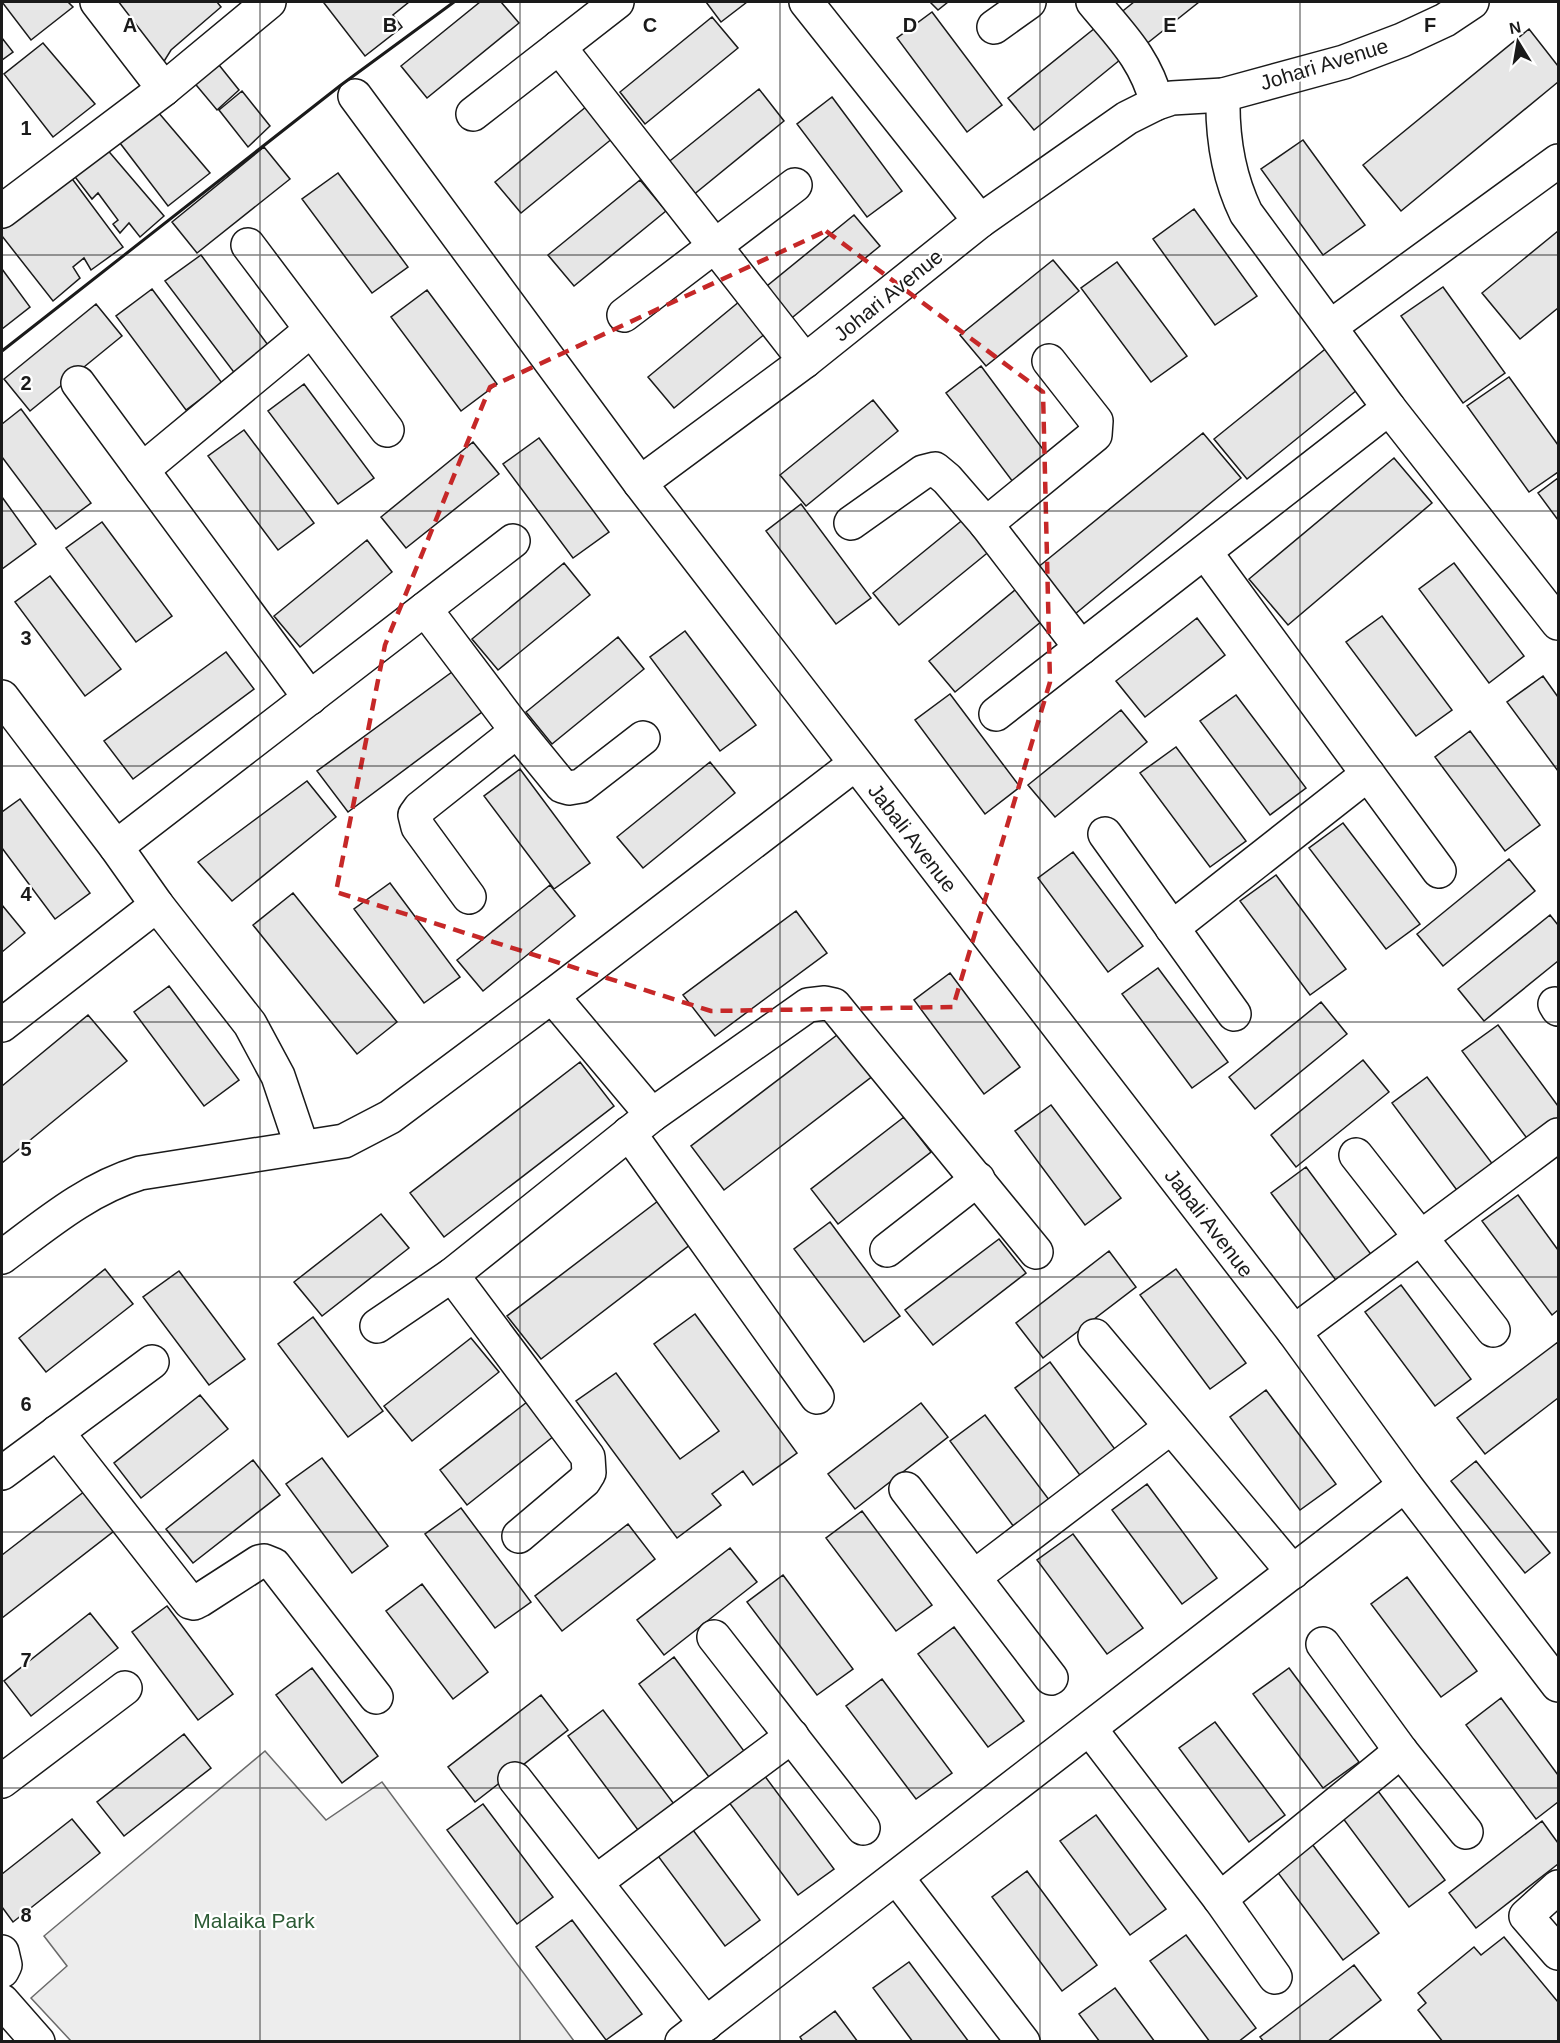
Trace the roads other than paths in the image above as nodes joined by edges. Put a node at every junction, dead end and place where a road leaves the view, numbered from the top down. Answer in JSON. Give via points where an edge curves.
{"nodes":[{"id":1,"x":97,"y":2,"type":"edge"},
{"id":2,"x":266,"y":2,"type":"edge"},
{"id":3,"x":617,"y":2,"type":"edge"},
{"id":4,"x":806,"y":2,"type":"edge"},
{"id":5,"x":1029,"y":2,"type":"edge"},
{"id":6,"x":1092,"y":2,"type":"edge"},
{"id":7,"x":1472,"y":2,"type":"edge"},
{"id":8,"x":994,"y":27,"type":"dead end"},
{"id":9,"x":559,"y":47,"type":"junction"},
{"id":10,"x":164,"y":89,"type":"junction"},
{"id":11,"x":1222,"y":95,"type":"junction"},
{"id":12,"x":355,"y":96,"type":"dead end"},
{"id":13,"x":1157,"y":103,"type":"junction"},
{"id":14,"x":473,"y":114,"type":"dead end"},
{"id":15,"x":1558,"y":161,"type":"edge"},
{"id":16,"x":795,"y":185,"type":"dead end"},
{"id":17,"x":2,"y":211,"type":"edge"},
{"id":18,"x":980,"y":221,"type":"junction"},
{"id":19,"x":248,"y":245,"type":"dead end"},
{"id":20,"x":715,"y":246,"type":"junction"},
{"id":21,"x":624,"y":315,"type":"dead end"},
{"id":22,"x":1330,"y":327,"type":"junction"},
{"id":23,"x":311,"y":330,"type":"junction"},
{"id":24,"x":805,"y":361,"type":"junction"},
{"id":25,"x":1049,"y":361,"type":"dead end"},
{"id":26,"x":78,"y":383,"type":"dead end"},
{"id":27,"x":1389,"y":408,"type":"junction"},
{"id":28,"x":387,"y":430,"type":"dead end"},
{"id":29,"x":142,"y":470,"type":"junction"},
{"id":30,"x":640,"y":483,"type":"junction"},
{"id":31,"x":851,"y":523,"type":"dead end"},
{"id":32,"x":986,"y":524,"type":"junction"},
{"id":33,"x":513,"y":541,"type":"dead end"},
{"id":34,"x":1205,"y":552,"type":"junction"},
{"id":35,"x":425,"y":609,"type":"junction"},
{"id":36,"x":1558,"y":623,"type":"edge"},
{"id":37,"x":1081,"y":648,"type":"junction"},
{"id":38,"x":2,"y":697,"type":"edge"},
{"id":39,"x":310,"y":698,"type":"junction"},
{"id":40,"x":996,"y":714,"type":"dead end"},
{"id":41,"x":517,"y":731,"type":"junction"},
{"id":42,"x":643,"y":738,"type":"dead end"},
{"id":43,"x":855,"y":764,"type":"junction"},
{"id":44,"x":1368,"y":774,"type":"junction"},
{"id":45,"x":1105,"y":834,"type":"dead end"},
{"id":46,"x":116,"y":847,"type":"junction"},
{"id":47,"x":1439,"y":871,"type":"dead end"},
{"id":48,"x":469,"y":897,"type":"dead end"},
{"id":49,"x":157,"y":905,"type":"junction"},
{"id":50,"x":1172,"y":928,"type":"junction"},
{"id":51,"x":552,"y":996,"type":"junction"},
{"id":52,"x":1234,"y":1014,"type":"dead end"},
{"id":53,"x":2,"y":1025,"type":"edge"},
{"id":54,"x":641,"y":1124,"type":"junction"},
{"id":55,"x":1558,"y":1135,"type":"edge"},
{"id":56,"x":302,"y":1147,"type":"junction"},
{"id":57,"x":1356,"y":1155,"type":"dead end"},
{"id":58,"x":978,"y":1179,"type":"junction"},
{"id":59,"x":1421,"y":1238,"type":"junction"},
{"id":60,"x":887,"y":1250,"type":"dead end"},
{"id":61,"x":1036,"y":1252,"type":"dead end"},
{"id":62,"x":2,"y":1257,"type":"edge"},
{"id":63,"x":452,"y":1275,"type":"junction"},
{"id":64,"x":377,"y":1326,"type":"dead end"},
{"id":65,"x":1492,"y":1330,"type":"dead end"},
{"id":66,"x":1294,"y":1332,"type":"junction"},
{"id":67,"x":1095,"y":1336,"type":"dead end"},
{"id":68,"x":152,"y":1362,"type":"dead end"},
{"id":69,"x":817,"y":1397,"type":"dead end"},
{"id":70,"x":1171,"y":1427,"type":"junction"},
{"id":71,"x":57,"y":1432,"type":"junction"},
{"id":72,"x":2,"y":1473,"type":"edge"},
{"id":73,"x":1405,"y":1485,"type":"junction"},
{"id":74,"x":906,"y":1489,"type":"dead end"},
{"id":75,"x":519,"y":1536,"type":"dead end"},
{"id":76,"x":1293,"y":1572,"type":"junction"},
{"id":77,"x":974,"y":1577,"type":"junction"},
{"id":78,"x":714,"y":1637,"type":"dead end"},
{"id":79,"x":1323,"y":1644,"type":"dead end"},
{"id":80,"x":1051,"y":1678,"type":"dead end"},
{"id":81,"x":1558,"y":1685,"type":"edge"},
{"id":82,"x":124,"y":1688,"type":"dead end"},
{"id":83,"x":376,"y":1697,"type":"dead end"},
{"id":84,"x":1090,"y":1729,"type":"junction"},
{"id":85,"x":792,"y":1736,"type":"junction"},
{"id":86,"x":1401,"y":1751,"type":"junction"},
{"id":87,"x":515,"y":1779,"type":"dead end"},
{"id":88,"x":2,"y":1781,"type":"edge"},
{"id":89,"x":863,"y":1828,"type":"dead end"},
{"id":90,"x":1467,"y":1832,"type":"dead end"},
{"id":91,"x":897,"y":1878,"type":"junction"},
{"id":92,"x":596,"y":1882,"type":"junction"},
{"id":93,"x":1558,"y":1887,"type":"edge"},
{"id":94,"x":1220,"y":1899,"type":"junction"},
{"id":95,"x":2,"y":1952,"type":"edge"},
{"id":96,"x":1558,"y":1953,"type":"edge"},
{"id":97,"x":2,"y":1971,"type":"edge"},
{"id":98,"x":1275,"y":1977,"type":"dead end"},
{"id":99,"x":2,"y":2001,"type":"edge"},
{"id":100,"x":694,"y":2033,"type":"edge"},
{"id":101,"x":1021,"y":2041,"type":"edge"},
{"id":102,"x":38,"y":2042,"type":"edge"}],
"edges":[{"from":1,"to":10,"type":"street"},
{"from":2,"to":10,"type":"street"},
{"from":3,"to":9,"type":"street"},
{"from":4,"to":18,"type":"street"},
{"from":5,"to":8,"type":"street"},
{"from":6,"to":13,"type":"street","via":[[1145,68]]},
{"from":7,"to":11,"type":"street","name":"Johari Avenue","via":[[1445,20],[1344,62]]},
{"from":9,"to":14,"type":"street"},
{"from":9,"to":20,"type":"street"},
{"from":10,"to":17,"type":"street"},
{"from":11,"to":13,"type":"street","name":"Johari Avenue","via":[[1172,98]]},
{"from":11,"to":22,"type":"street","via":[[1224,143],[1237,194],[1246,213]]},
{"from":12,"to":30,"type":"street"},
{"from":13,"to":18,"type":"street","name":"Johari Avenue","via":[[1127,118]]},
{"from":15,"to":22,"type":"street"},
{"from":16,"to":20,"type":"street"},
{"from":18,"to":24,"type":"street","name":"Johari Avenue"},
{"from":19,"to":23,"type":"street"},
{"from":20,"to":21,"type":"street"},
{"from":20,"to":24,"type":"street"},
{"from":22,"to":27,"type":"street"},
{"from":23,"to":28,"type":"street"},
{"from":23,"to":29,"type":"street"},
{"from":24,"to":30,"type":"street","name":"Johari Avenue"},
{"from":25,"to":32,"type":"street","via":[[1096,421],[1095,435]]},
{"from":26,"to":29,"type":"street"},
{"from":27,"to":34,"type":"street"},
{"from":27,"to":36,"type":"street"},
{"from":29,"to":39,"type":"street"},
{"from":30,"to":43,"type":"street"},
{"from":31,"to":32,"type":"street","via":[[923,472],[935,470]]},
{"from":32,"to":37,"type":"street"},
{"from":33,"to":35,"type":"street"},
{"from":34,"to":37,"type":"street"},
{"from":34,"to":44,"type":"street"},
{"from":35,"to":39,"type":"street"},
{"from":35,"to":41,"type":"street"},
{"from":37,"to":40,"type":"street"},
{"from":38,"to":46,"type":"street"},
{"from":39,"to":46,"type":"street"},
{"from":41,"to":42,"type":"street","via":[[562,786],[569,788],[581,786]]},
{"from":41,"to":48,"type":"street","via":[[415,815],[418,827]]},
{"from":43,"to":51,"type":"street"},
{"from":43,"to":66,"type":"street","name":"Jabali Avenue"},
{"from":44,"to":47,"type":"street"},
{"from":44,"to":50,"type":"street"},
{"from":45,"to":50,"type":"street"},
{"from":46,"to":49,"type":"street"},
{"from":49,"to":53,"type":"street"},
{"from":49,"to":56,"type":"street","via":[[250,1024],[278,1076]]},
{"from":50,"to":52,"type":"street"},
{"from":51,"to":54,"type":"street"},
{"from":51,"to":56,"type":"street","via":[[390,1117],[344,1141]]},
{"from":54,"to":58,"type":"street","via":[[808,1005],[834,1005]]},
{"from":54,"to":63,"type":"street"},
{"from":54,"to":69,"type":"street"},
{"from":55,"to":59,"type":"street"},
{"from":56,"to":62,"type":"street","via":[[117,1180],[81,1199]]},
{"from":57,"to":59,"type":"street"},
{"from":58,"to":60,"type":"street"},
{"from":58,"to":61,"type":"street"},
{"from":59,"to":65,"type":"street"},
{"from":59,"to":66,"type":"street"},
{"from":63,"to":64,"type":"street"},
{"from":63,"to":75,"type":"street","via":[[588,1457],[589,1473],[584,1481]]},
{"from":66,"to":73,"type":"street","name":"Jabali Avenue"},
{"from":67,"to":70,"type":"street"},
{"from":68,"to":71,"type":"street"},
{"from":70,"to":76,"type":"street"},
{"from":70,"to":77,"type":"street"},
{"from":71,"to":72,"type":"street"},
{"from":71,"to":83,"type":"street","via":[[190,1602],[200,1600],[259,1562],[274,1565]]},
{"from":73,"to":76,"type":"street"},
{"from":73,"to":81,"type":"street","name":"Jabali Avenue"},
{"from":74,"to":77,"type":"street"},
{"from":76,"to":84,"type":"street"},
{"from":77,"to":80,"type":"street"},
{"from":78,"to":85,"type":"street"},
{"from":79,"to":86,"type":"street"},
{"from":82,"to":88,"type":"street"},
{"from":84,"to":91,"type":"street"},
{"from":84,"to":94,"type":"street"},
{"from":85,"to":89,"type":"street"},
{"from":85,"to":92,"type":"street"},
{"from":86,"to":90,"type":"street"},
{"from":86,"to":94,"type":"street"},
{"from":87,"to":92,"type":"street"},
{"from":91,"to":100,"type":"street"},
{"from":91,"to":101,"type":"street"},
{"from":92,"to":100,"type":"street"},
{"from":93,"to":96,"type":"street","via":[[1526,1916]]},
{"from":94,"to":98,"type":"street"},
{"from":95,"to":97,"type":"street"},
{"from":99,"to":102,"type":"street"}]}
